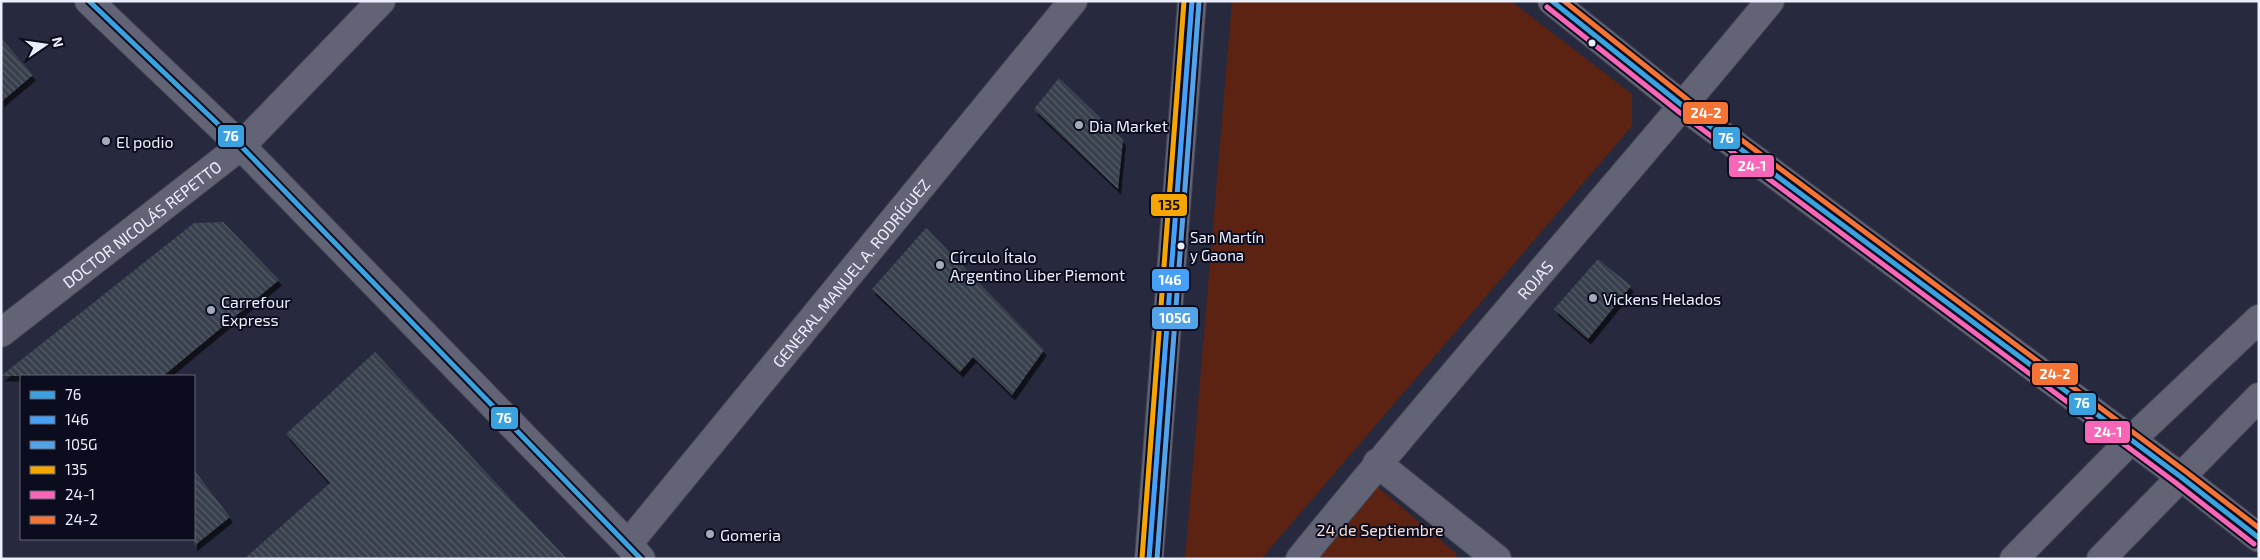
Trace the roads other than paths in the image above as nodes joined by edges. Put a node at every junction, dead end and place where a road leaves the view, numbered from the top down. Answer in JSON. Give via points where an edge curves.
{"nodes":[{"id":1,"x":89,"y":1,"type":"edge"},
{"id":2,"x":381,"y":1,"type":"edge"},
{"id":3,"x":1073,"y":1,"type":"edge"},
{"id":4,"x":1192,"y":1,"type":"edge"},
{"id":5,"x":1552,"y":1,"type":"edge"},
{"id":6,"x":1770,"y":1,"type":"edge"},
{"id":7,"x":1684,"y":106,"type":"junction"},
{"id":8,"x":241,"y":146,"type":"junction"},
{"id":9,"x":2259,"y":318,"type":"edge"},
{"id":10,"x":1,"y":333,"type":"edge"},
{"id":11,"x":2259,"y":397,"type":"edge"},
{"id":12,"x":2131,"y":440,"type":"junction"},
{"id":13,"x":1377,"y":463,"type":"junction"},
{"id":14,"x":2181,"y":477,"type":"junction"},
{"id":15,"x":2259,"y":538,"type":"edge"},
{"id":16,"x":634,"y":551,"type":"edge"},
{"id":17,"x":1149,"y":559,"type":"edge"},
{"id":18,"x":1300,"y":559,"type":"edge"},
{"id":19,"x":1497,"y":559,"type":"edge"},
{"id":20,"x":2014,"y":559,"type":"edge"},
{"id":21,"x":2101,"y":559,"type":"edge"}],
"edges":[{"from":1,"to":8,"type":"street"},
{"from":2,"to":8,"type":"street","name":"DOCTOR NICOLÁS REPETTO"},
{"from":3,"to":16,"type":"street","name":"GENERAL MANUEL A. RODRÍGUEZ"},
{"from":4,"to":17,"type":"street"},
{"from":5,"to":7,"type":"street"},
{"from":6,"to":7,"type":"street","name":"ROJAS"},
{"from":7,"to":12,"type":"street"},
{"from":7,"to":13,"type":"street","name":"ROJAS"},
{"from":8,"to":10,"type":"street","name":"DOCTOR NICOLÁS REPETTO"},
{"from":8,"to":16,"type":"street"},
{"from":9,"to":12,"type":"street"},
{"from":11,"to":14,"type":"street"},
{"from":12,"to":14,"type":"street"},
{"from":12,"to":20,"type":"street"},
{"from":13,"to":18,"type":"street","name":"ROJAS"},
{"from":13,"to":19,"type":"street"},
{"from":14,"to":15,"type":"street"},
{"from":14,"to":21,"type":"street"}]}
